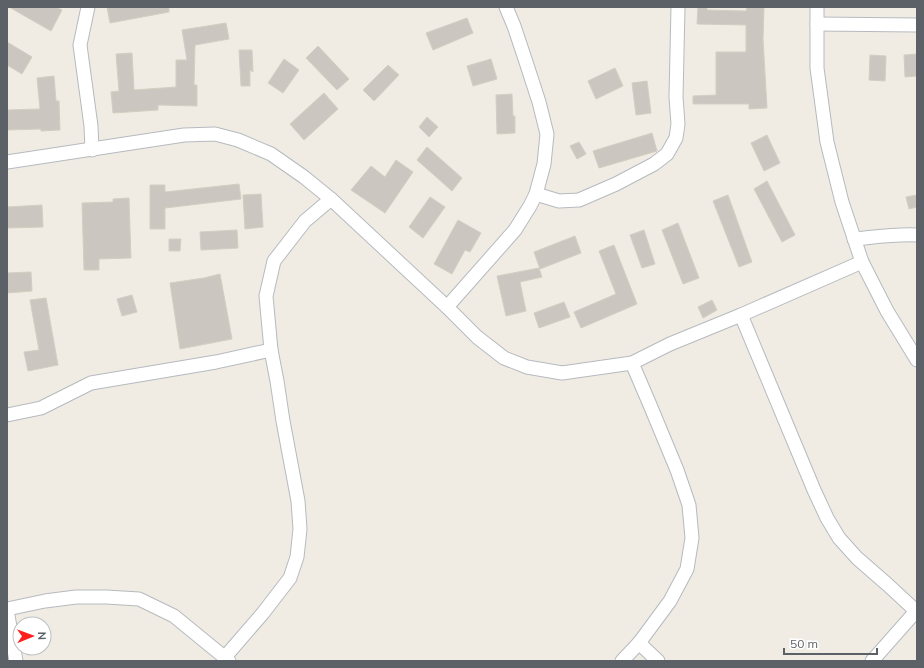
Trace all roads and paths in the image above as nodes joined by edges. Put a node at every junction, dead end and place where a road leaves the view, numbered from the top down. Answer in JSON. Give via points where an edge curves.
{"nodes":[{"id":1,"x":88,"y":7,"type":"edge"},
{"id":2,"x":506,"y":7,"type":"edge"},
{"id":3,"x":678,"y":7,"type":"edge"},
{"id":4,"x":817,"y":7,"type":"edge"},
{"id":5,"x":817,"y":24,"type":"junction"},
{"id":6,"x":917,"y":25,"type":"edge"},
{"id":7,"x":92,"y":150,"type":"junction"},
{"id":8,"x":7,"y":162,"type":"edge"},
{"id":9,"x":536,"y":194,"type":"junction"},
{"id":10,"x":331,"y":200,"type":"junction"},
{"id":11,"x":917,"y":235,"type":"edge"},
{"id":12,"x":854,"y":239,"type":"junction"},
{"id":13,"x":862,"y":262,"type":"junction"},
{"id":14,"x":447,"y":307,"type":"junction"},
{"id":15,"x":741,"y":315,"type":"junction"},
{"id":16,"x":271,"y":350,"type":"junction"},
{"id":17,"x":917,"y":360,"type":"edge"},
{"id":18,"x":632,"y":363,"type":"junction"},
{"id":19,"x":7,"y":415,"type":"edge"},
{"id":20,"x":7,"y":610,"type":"edge"},
{"id":21,"x":916,"y":611,"type":"edge"},
{"id":22,"x":639,"y":643,"type":"junction"},
{"id":23,"x":10,"y":645,"type":"edge"},
{"id":24,"x":227,"y":659,"type":"edge"},
{"id":25,"x":16,"y":661,"type":"edge"},
{"id":26,"x":622,"y":661,"type":"edge"},
{"id":27,"x":658,"y":661,"type":"edge"},
{"id":28,"x":872,"y":661,"type":"edge"}],
"edges":[{"from":1,"to":7,"type":"street","via":[[80,45]]},
{"from":2,"to":9,"type":"street","via":[[531,75],[547,134],[544,164]]},
{"from":3,"to":9,"type":"street","via":[[678,124],[676,138],[666,154],[654,164],[579,200],[559,201]]},
{"from":4,"to":5,"type":"street"},
{"from":5,"to":6,"type":"street"},
{"from":5,"to":12,"type":"street","via":[[817,68],[827,142]]},
{"from":7,"to":8,"type":"street"},
{"from":7,"to":10,"type":"street","via":[[184,136],[215,134],[238,140],[271,154],[304,176]]},
{"from":9,"to":14,"type":"street","via":[[515,230]]},
{"from":10,"to":14,"type":"street"},
{"from":10,"to":16,"type":"street","via":[[305,221],[274,261],[266,296]]},
{"from":11,"to":12,"type":"street"},
{"from":12,"to":13,"type":"street"},
{"from":13,"to":15,"type":"street"},
{"from":13,"to":17,"type":"street","via":[[887,311]]},
{"from":14,"to":18,"type":"street","via":[[477,337],[504,358],[527,367],[562,373]]},
{"from":15,"to":18,"type":"street","via":[[670,344]]},
{"from":15,"to":21,"type":"street","via":[[827,518],[839,538],[857,558]]},
{"from":16,"to":19,"type":"street","via":[[91,383],[41,408]]},
{"from":16,"to":24,"type":"street","via":[[298,501],[300,529],[297,557],[290,578]]},
{"from":18,"to":22,"type":"street","via":[[677,470],[689,505],[692,538],[687,569],[670,601]]},
{"from":20,"to":23,"type":"street"},
{"from":20,"to":24,"type":"street","via":[[76,597],[139,599],[174,616]]},
{"from":21,"to":28,"type":"street"},
{"from":22,"to":26,"type":"street"},
{"from":22,"to":27,"type":"street"},
{"from":23,"to":25,"type":"street"}]}
